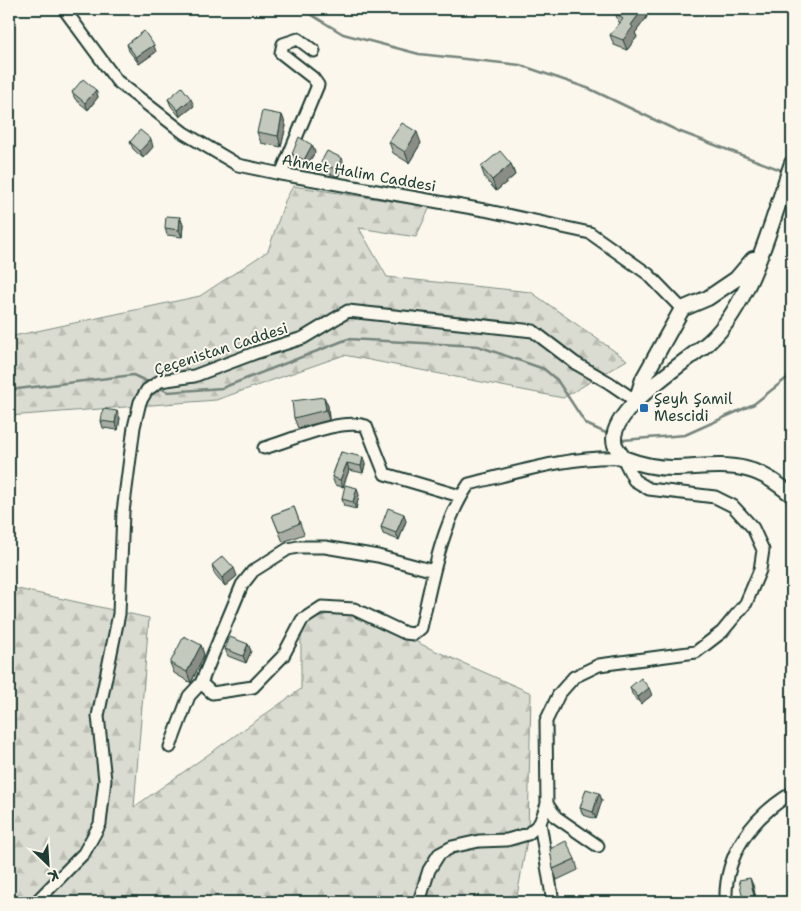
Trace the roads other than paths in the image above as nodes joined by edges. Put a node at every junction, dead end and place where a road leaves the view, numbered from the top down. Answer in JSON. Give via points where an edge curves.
{"nodes":[{"id":1,"x":64,"y":9,"type":"edge"},
{"id":2,"x":314,"y":51,"type":"dead end"},
{"id":3,"x":792,"y":163,"type":"edge"},
{"id":4,"x":280,"y":174,"type":"junction"},
{"id":5,"x":762,"y":248,"type":"junction"},
{"id":6,"x":682,"y":310,"type":"junction"},
{"id":7,"x":636,"y":402,"type":"junction"},
{"id":8,"x":264,"y":448,"type":"dead end"},
{"id":9,"x":623,"y":458,"type":"junction"},
{"id":10,"x":792,"y":495,"type":"edge"},
{"id":11,"x":460,"y":496,"type":"junction"},
{"id":12,"x":434,"y":571,"type":"junction"},
{"id":13,"x":201,"y":683,"type":"junction"},
{"id":14,"x":170,"y":747,"type":"dead end"},
{"id":15,"x":792,"y":793,"type":"edge"},
{"id":16,"x":547,"y":804,"type":"junction"},
{"id":17,"x":540,"y":823,"type":"junction"},
{"id":18,"x":598,"y":846,"type":"dead end"},
{"id":19,"x":36,"y":902,"type":"edge"},
{"id":20,"x":419,"y":902,"type":"edge"},
{"id":21,"x":553,"y":902,"type":"edge"},
{"id":22,"x":726,"y":902,"type":"edge"}],
"edges":[{"from":1,"to":4,"type":"street","name":"Ahmet Halim Caddesi","via":[[117,81],[184,133],[238,165]]},
{"from":2,"to":4,"type":"street","via":[[298,39],[283,44],[281,53],[313,78],[318,86]]},
{"from":3,"to":5,"type":"main road"},
{"from":4,"to":6,"type":"street","name":"Ahmet Halim Caddesi","via":[[484,210],[590,233],[648,274]]},
{"from":5,"to":6,"type":"main road","via":[[736,279],[708,298]]},
{"from":5,"to":7,"type":"main road","via":[[739,305],[710,341]]},
{"from":6,"to":7,"type":"main road","via":[[643,379]]},
{"from":7,"to":9,"type":"main road","via":[[616,430],[615,444]]},
{"from":7,"to":19,"type":"street","name":"Çeçenistan Caddesi","via":[[575,363],[533,330],[348,311],[304,338],[194,376],[160,381],[147,390],[140,402],[134,427],[123,512],[118,614],[98,716],[105,780],[100,824],[84,854]]},
{"from":8,"to":11,"type":"street","via":[[333,427],[358,424],[366,426],[385,474]]},
{"from":9,"to":10,"type":"main road","via":[[643,465],[670,468],[711,466],[746,469],[773,479]]},
{"from":9,"to":11,"type":"street","via":[[599,457],[566,462],[469,484]]},
{"from":9,"to":16,"type":"street","via":[[634,480],[649,489],[715,497],[733,506],[753,528],[763,550],[760,570],[746,603],[722,632],[696,652],[599,665],[574,677],[560,694],[546,721]]},
{"from":11,"to":12,"type":"street"},
{"from":12,"to":13,"type":"street","via":[[378,556],[334,549],[288,549],[253,571],[242,585]]},
{"from":12,"to":13,"type":"street","via":[[421,628],[414,634],[405,633],[354,608],[322,607],[302,620],[283,656],[253,687],[212,693]]},
{"from":13,"to":14,"type":"street","via":[[190,696]]},
{"from":15,"to":22,"type":"street","via":[[754,824],[736,848],[729,866]]},
{"from":16,"to":17,"type":"street"},
{"from":16,"to":18,"type":"street","via":[[556,817]]},
{"from":17,"to":20,"type":"street","via":[[528,834],[452,847],[438,854]]},
{"from":17,"to":21,"type":"street"}]}
